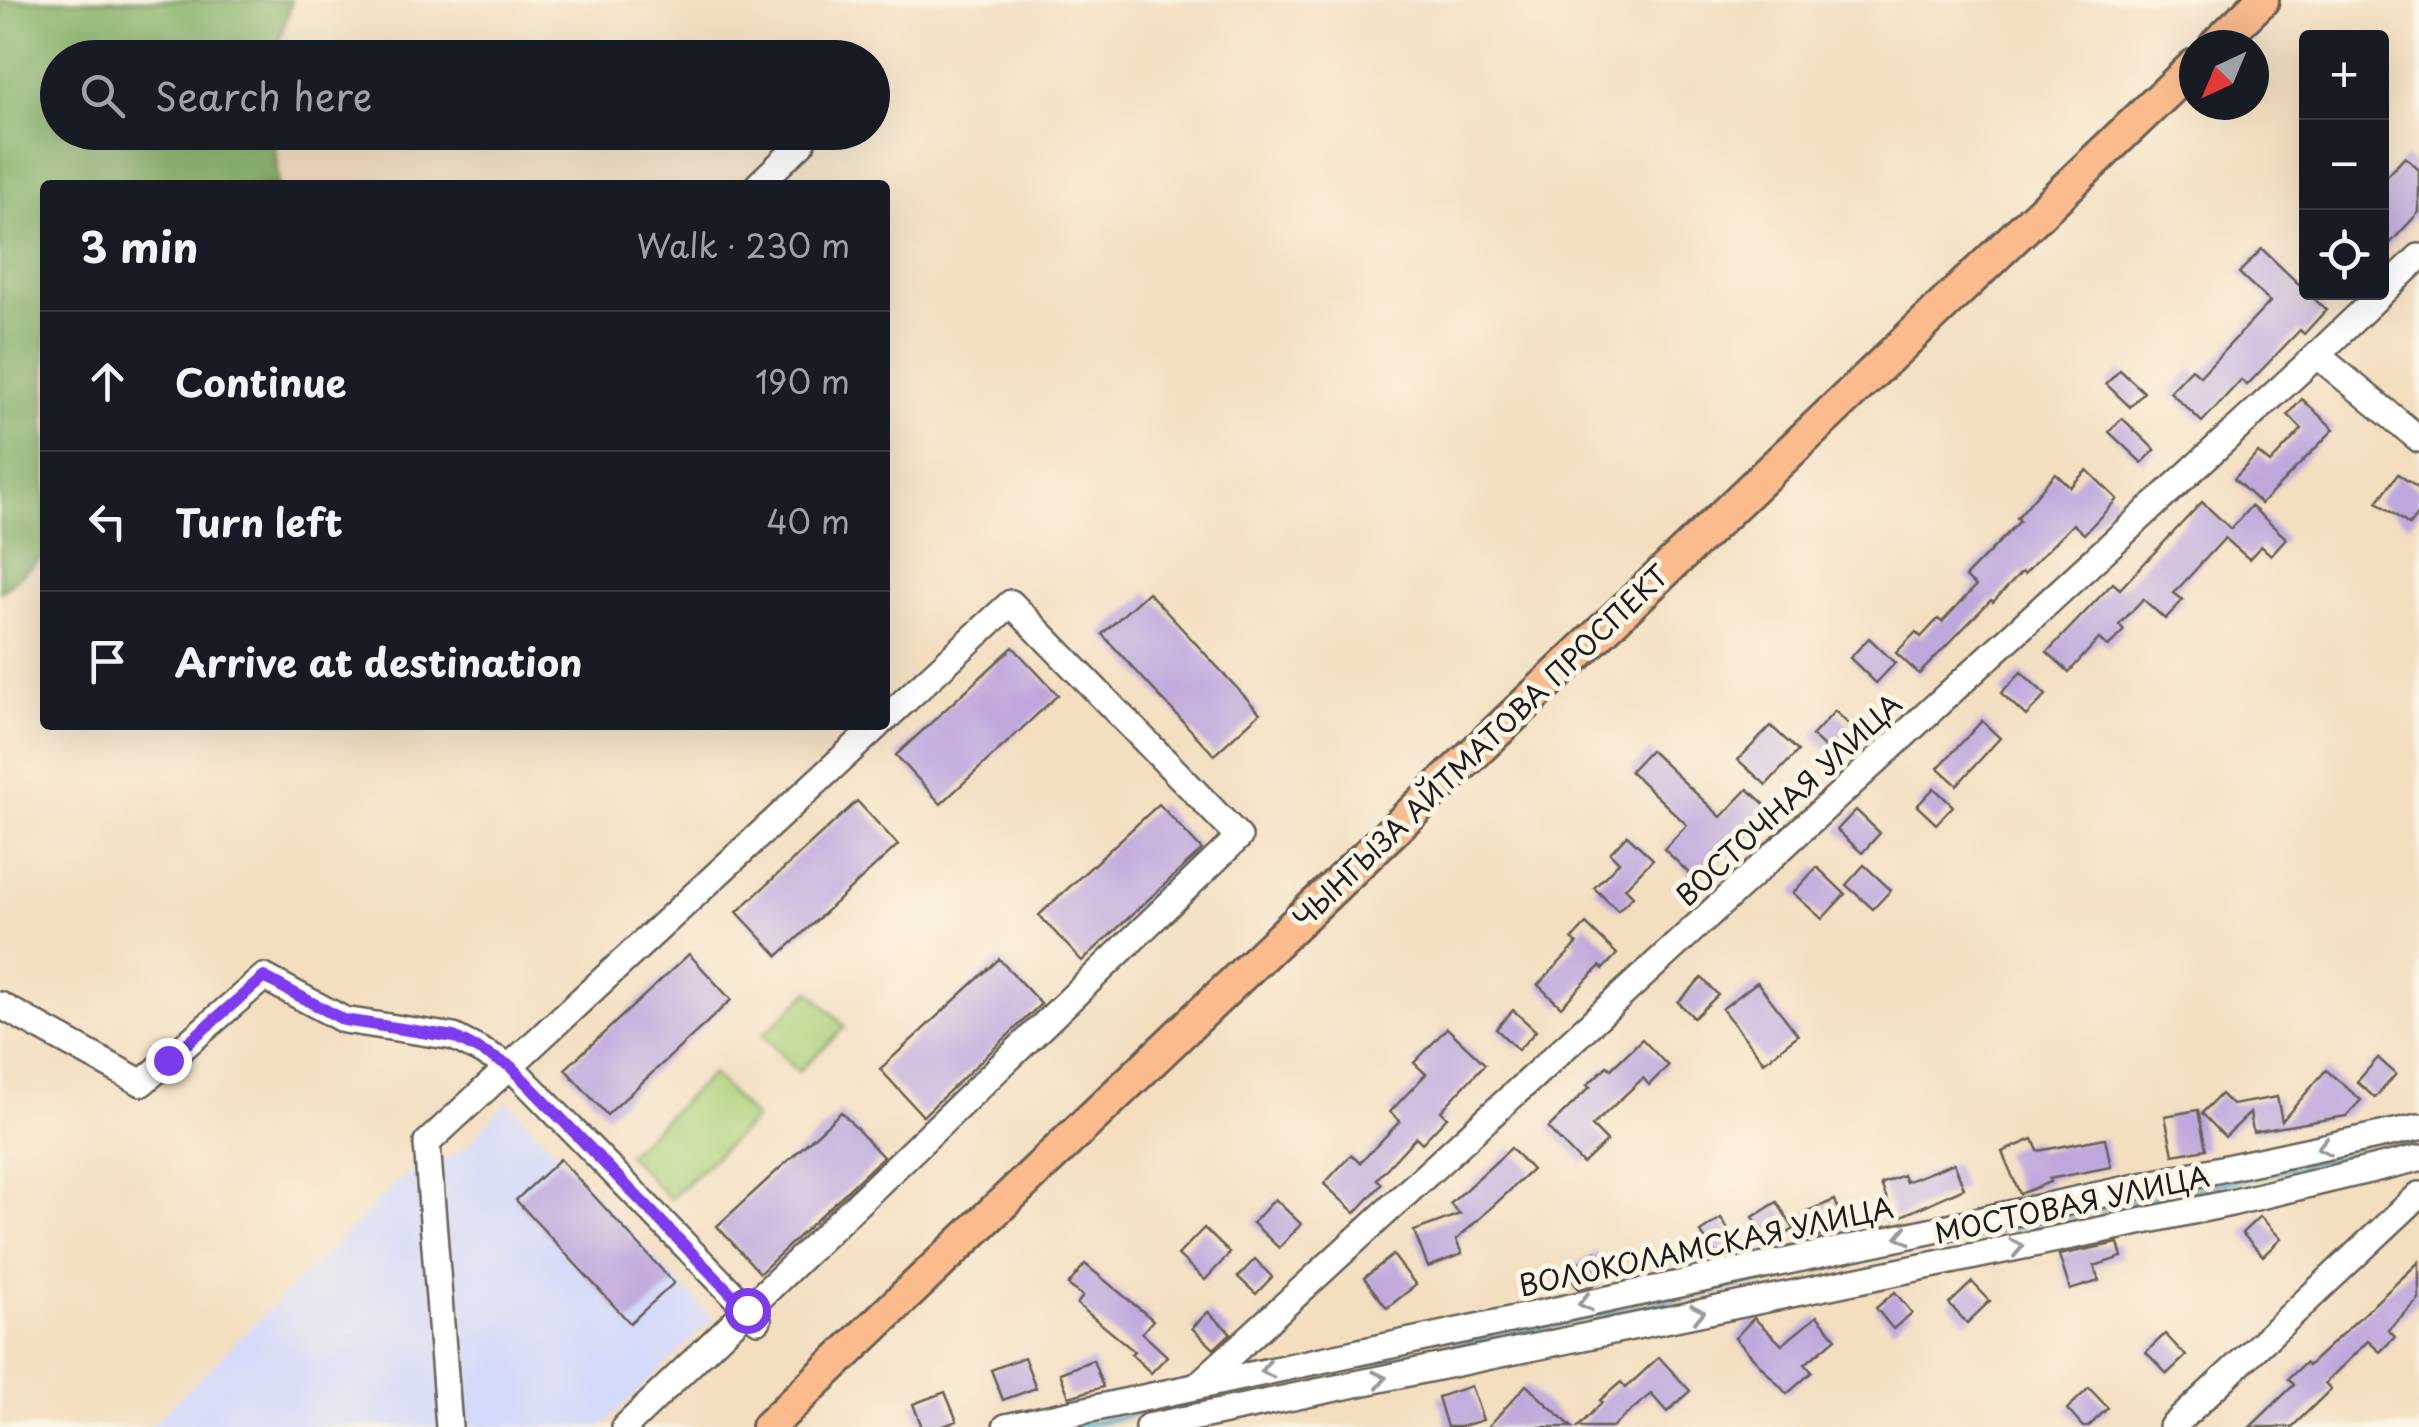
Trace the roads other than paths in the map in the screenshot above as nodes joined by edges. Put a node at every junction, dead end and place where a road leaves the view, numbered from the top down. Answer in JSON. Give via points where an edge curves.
{"nodes":[{"id":1,"x":2262,"y":0,"type":"edge"},
{"id":2,"x":2231,"y":30,"type":"edge"},
{"id":3,"x":2179,"y":80,"type":"edge"},
{"id":4,"x":795,"y":150,"type":"edge"},
{"id":5,"x":763,"y":180,"type":"edge"},
{"id":6,"x":2419,"y":257,"type":"edge"},
{"id":7,"x":2317,"y":355,"type":"junction"},
{"id":8,"x":2419,"y":439,"type":"edge"},
{"id":9,"x":890,"y":714,"type":"edge"},
{"id":10,"x":873,"y":730,"type":"edge"},
{"id":11,"x":0,"y":1005,"type":"edge"},
{"id":12,"x":510,"y":1066,"type":"junction"},
{"id":13,"x":2419,"y":1127,"type":"edge"},
{"id":14,"x":2419,"y":1158,"type":"edge"},
{"id":15,"x":2419,"y":1195,"type":"edge"},
{"id":16,"x":753,"y":1315,"type":"junction"},
{"id":17,"x":1198,"y":1385,"type":"junction"},
{"id":18,"x":449,"y":1427,"type":"edge"},
{"id":19,"x":625,"y":1427,"type":"edge"},
{"id":20,"x":768,"y":1427,"type":"edge"},
{"id":21,"x":1006,"y":1427,"type":"edge"},
{"id":22,"x":1148,"y":1427,"type":"edge"},
{"id":23,"x":2172,"y":1427,"type":"edge"}],
"edges":[{"from":1,"to":2,"type":"main road"},
{"from":3,"to":20,"type":"main road","name":"ЧЫНГЫЗА АЙТМАТОВА ПРОСПЕКТ"},
{"from":4,"to":5,"type":"street"},
{"from":6,"to":7,"type":"street","name":"ВОСТОЧНАЯ УЛИЦА"},
{"from":7,"to":8,"type":"street"},
{"from":7,"to":17,"type":"street","name":"ВОСТОЧНАЯ УЛИЦА"},
{"from":9,"to":16,"type":"street","via":[[1011,602],[1240,837]]},
{"from":10,"to":12,"type":"street"},
{"from":11,"to":12,"type":"street","via":[[142,1084],[264,977],[344,1020],[454,1037]]},
{"from":12,"to":16,"type":"street"},
{"from":12,"to":18,"type":"street","via":[[427,1143]]},
{"from":13,"to":17,"type":"street","name":"ВОЛОКОЛАМСКАЯ УЛИЦА","one_way":true},
{"from":22,"to":14,"type":"street","name":"МОСТОВАЯ УЛИЦА","one_way":true,"via":[[2231,1203]]},
{"from":15,"to":23,"type":"street"},
{"from":16,"to":19,"type":"street"},
{"from":17,"to":21,"type":"street","name":"ВОЛОКОЛАМСКАЯ УЛИЦА"}]}
